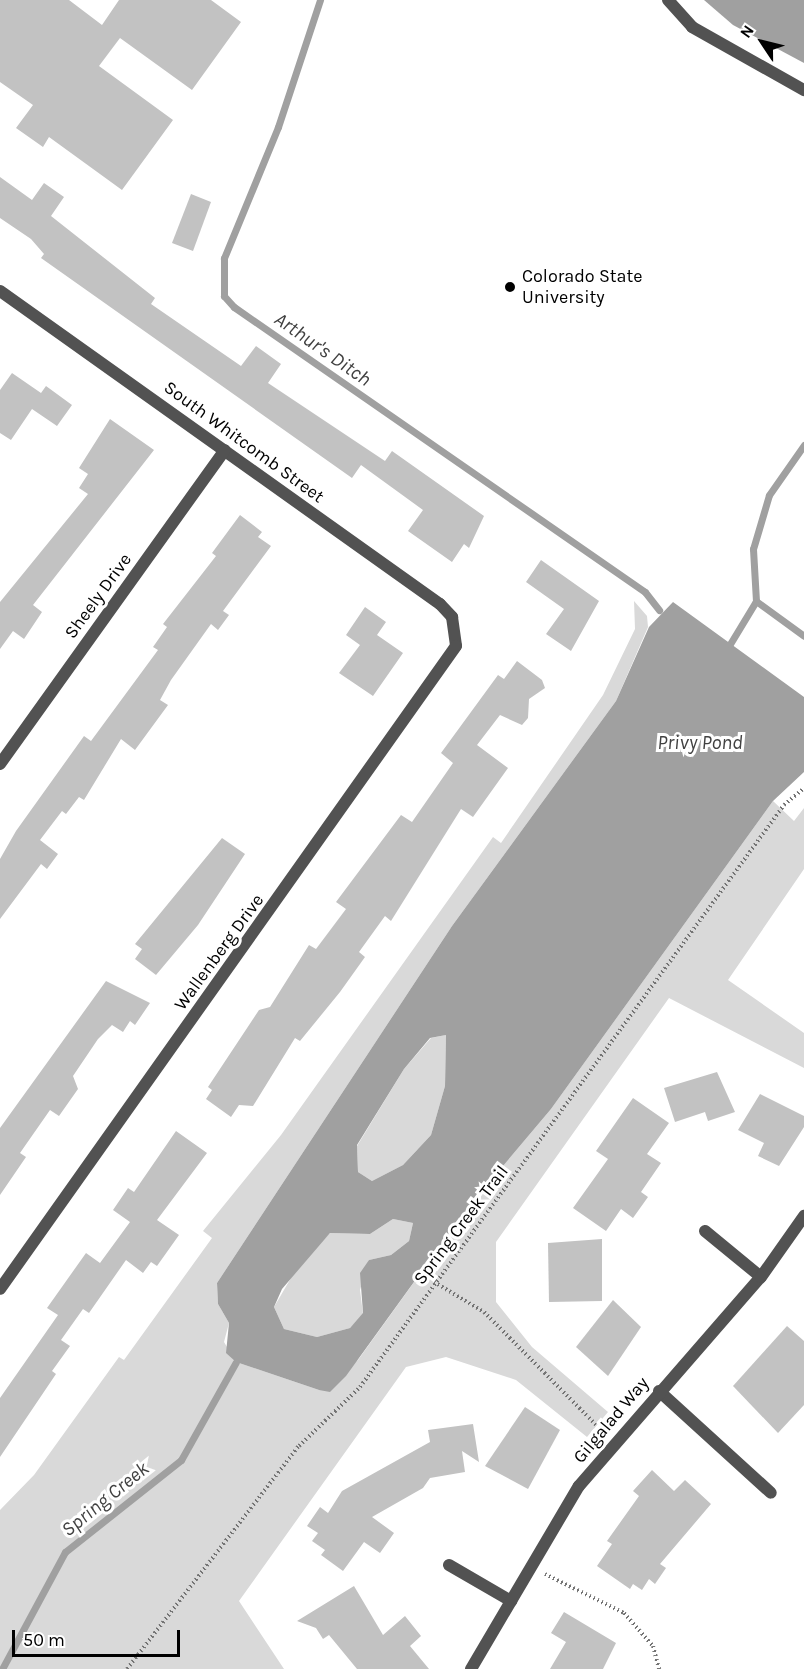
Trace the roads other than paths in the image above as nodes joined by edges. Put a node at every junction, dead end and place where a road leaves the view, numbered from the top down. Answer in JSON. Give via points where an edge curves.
{"nodes":[{"id":1,"x":668,"y":0,"type":"edge"},
{"id":2,"x":804,"y":90,"type":"edge"},
{"id":3,"x":1,"y":295,"type":"edge"},
{"id":4,"x":225,"y":450,"type":"junction"},
{"id":5,"x":456,"y":631,"type":"joint"},
{"id":6,"x":0,"y":764,"type":"edge"},
{"id":7,"x":804,"y":1216,"type":"edge"},
{"id":8,"x":705,"y":1231,"type":"dead end"},
{"id":9,"x":761,"y":1277,"type":"junction"},
{"id":10,"x":0,"y":1289,"type":"edge"},
{"id":11,"x":659,"y":1391,"type":"junction"},
{"id":12,"x":771,"y":1493,"type":"dead end"},
{"id":13,"x":449,"y":1565,"type":"dead end"},
{"id":14,"x":511,"y":1601,"type":"junction"},
{"id":15,"x":471,"y":1669,"type":"edge"}],
"edges":[{"from":1,"to":2,"type":"street","via":[[692,27]]},
{"from":3,"to":4,"type":"street","name":"South Whitcomb Street"},
{"from":4,"to":5,"type":"street","name":"South Whitcomb Street","via":[[440,604]]},
{"from":4,"to":6,"type":"street","name":"Sheely Drive"},
{"from":5,"to":10,"type":"street","name":"Wallenberg Drive","via":[[446,666]]},
{"from":7,"to":9,"type":"street","name":"Gilgalad Way"},
{"from":8,"to":9,"type":"street"},
{"from":9,"to":11,"type":"street","name":"Gilgalad Way"},
{"from":11,"to":12,"type":"street"},
{"from":11,"to":14,"type":"street","name":"Gilgalad Way","via":[[613,1441]]},
{"from":13,"to":14,"type":"street"},
{"from":14,"to":15,"type":"street","name":"Gilgalad Way"}]}
